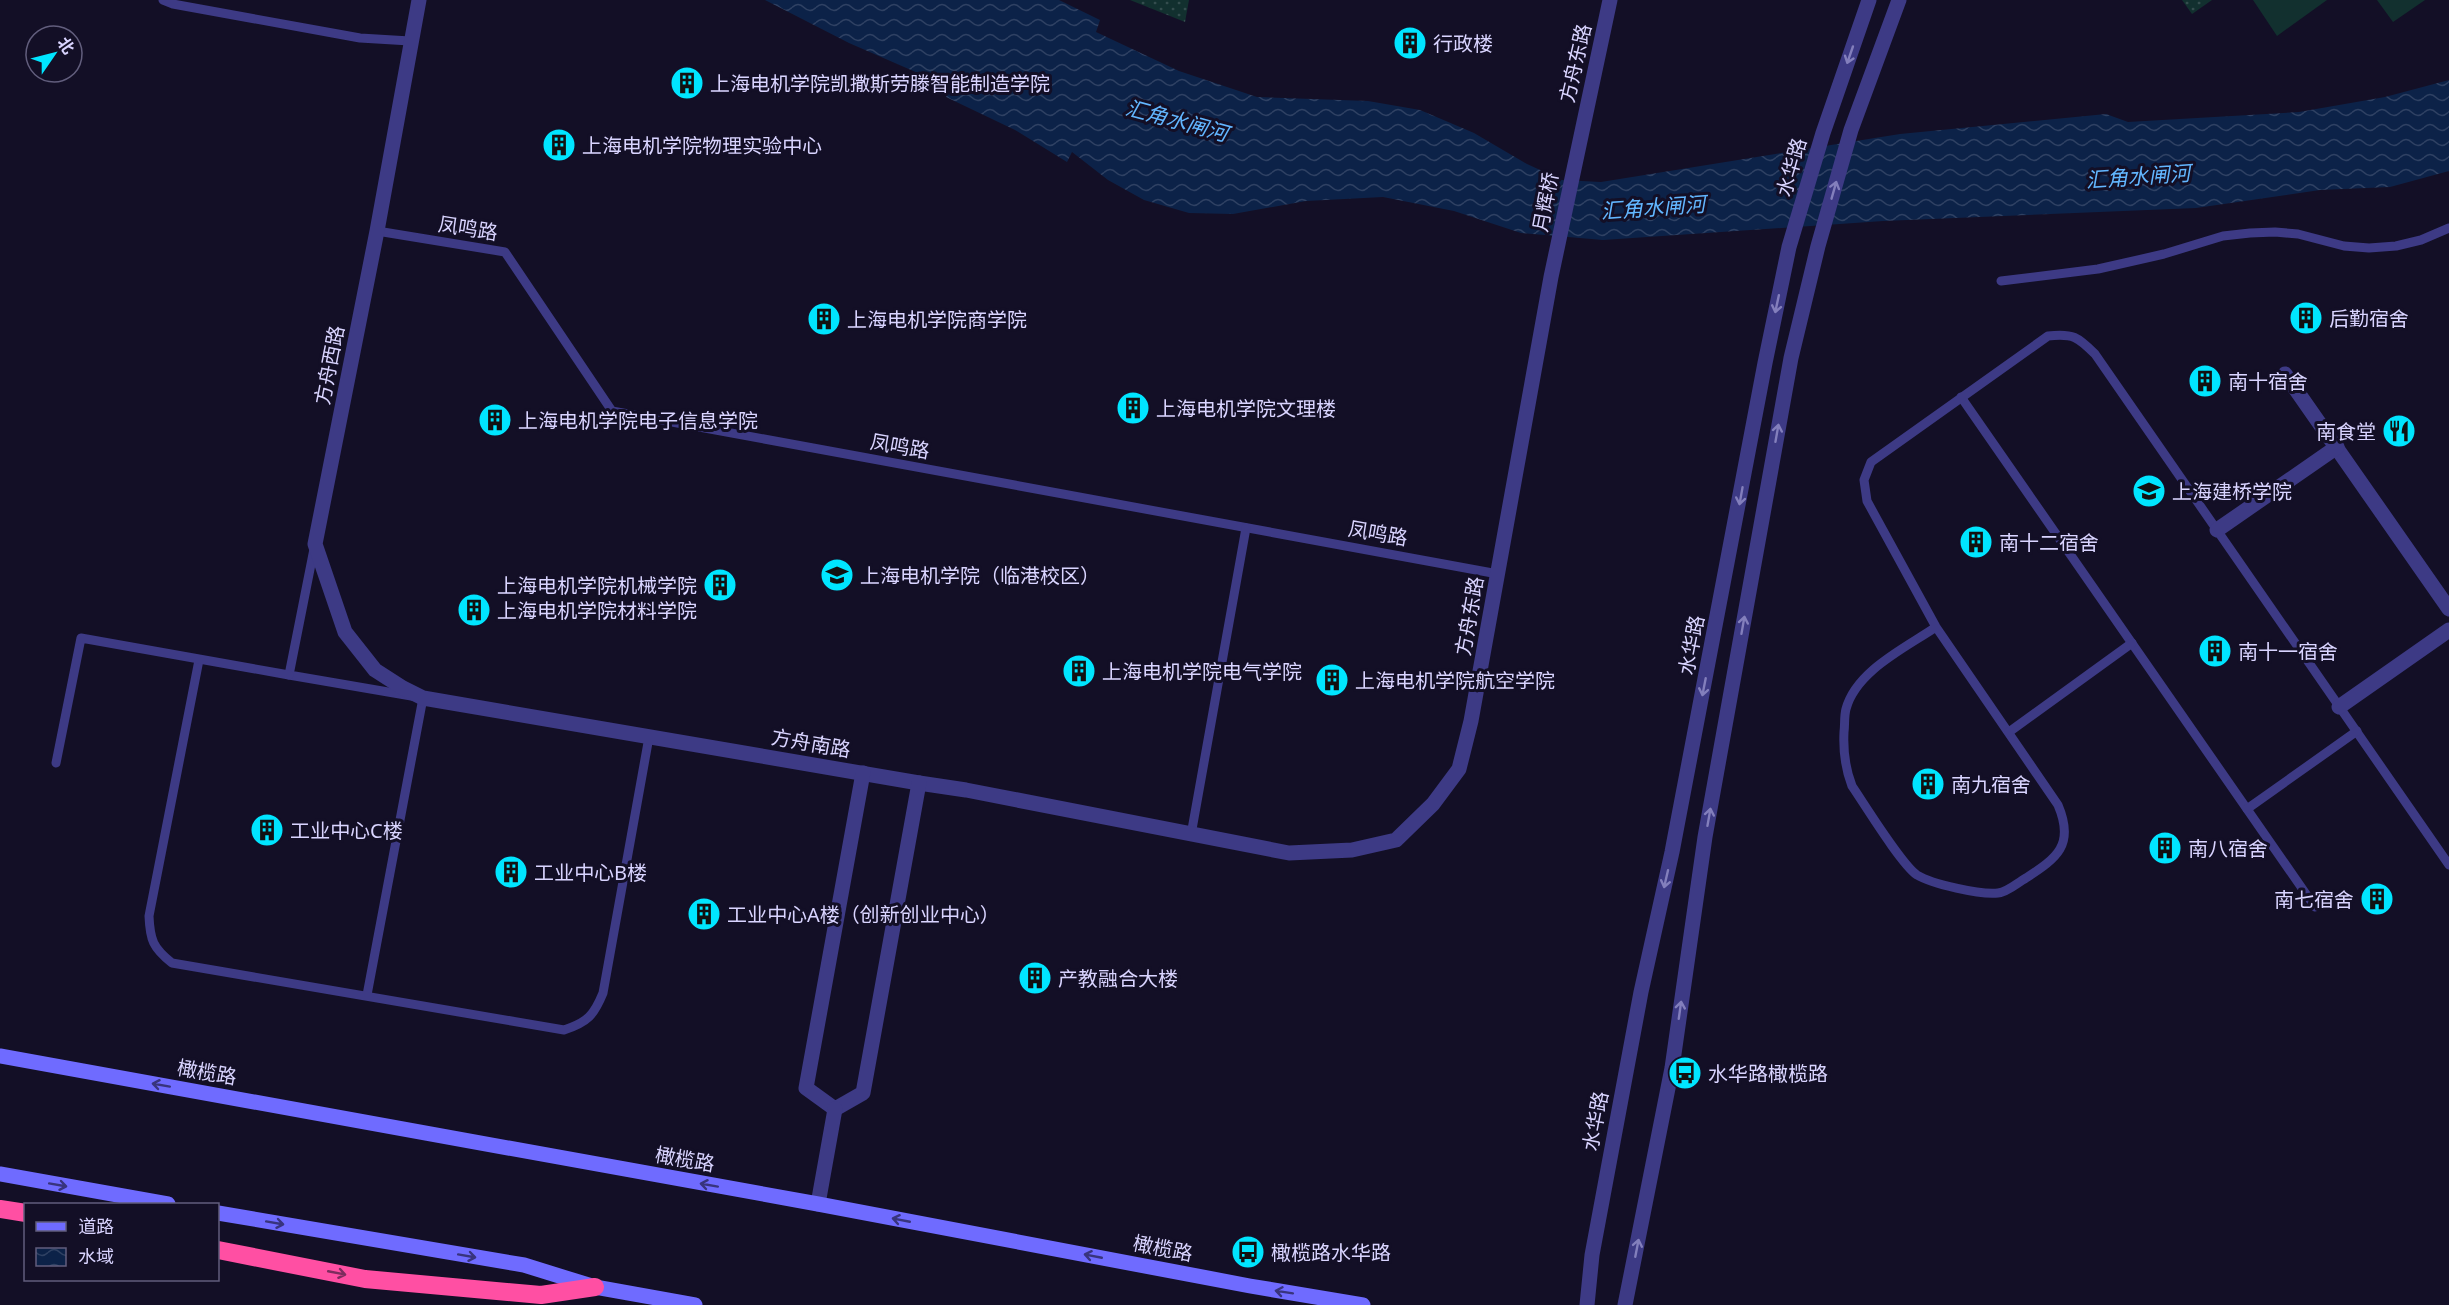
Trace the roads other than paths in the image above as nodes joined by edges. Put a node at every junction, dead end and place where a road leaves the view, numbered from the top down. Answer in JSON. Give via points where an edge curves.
{"nodes":[{"id":1,"x":163,"y":0,"type":"edge"},
{"id":2,"x":419,"y":0,"type":"edge"},
{"id":3,"x":1610,"y":0,"type":"edge"},
{"id":4,"x":1869,"y":0,"type":"edge"},
{"id":5,"x":1899,"y":0,"type":"edge"},
{"id":6,"x":410,"y":41,"type":"junction"},
{"id":7,"x":1580,"y":135,"type":"joint"},
{"id":8,"x":2449,"y":228,"type":"edge"},
{"id":9,"x":377,"y":231,"type":"junction"},
{"id":10,"x":1551,"y":277,"type":"joint"},
{"id":11,"x":2001,"y":281,"type":"dead end"},
{"id":12,"x":2285,"y":374,"type":"dead end"},
{"id":13,"x":1962,"y":397,"type":"junction"},
{"id":14,"x":2337,"y":447,"type":"junction"},
{"id":15,"x":1246,"y":528,"type":"junction"},
{"id":16,"x":2217,"y":530,"type":"junction"},
{"id":17,"x":315,"y":544,"type":"junction"},
{"id":18,"x":1498,"y":574,"type":"junction"},
{"id":19,"x":2449,"y":609,"type":"edge"},
{"id":20,"x":1936,"y":627,"type":"junction"},
{"id":21,"x":2449,"y":630,"type":"edge"},
{"id":22,"x":2132,"y":643,"type":"junction"},
{"id":23,"x":199,"y":660,"type":"junction"},
{"id":24,"x":289,"y":675,"type":"junction"},
{"id":25,"x":423,"y":698,"type":"junction"},
{"id":26,"x":2340,"y":707,"type":"junction"},
{"id":27,"x":2357,"y":731,"type":"junction"},
{"id":28,"x":2009,"y":732,"type":"junction"},
{"id":29,"x":649,"y":737,"type":"junction"},
{"id":30,"x":56,"y":763,"type":"dead end"},
{"id":31,"x":863,"y":773,"type":"junction"},
{"id":32,"x":919,"y":783,"type":"junction"},
{"id":33,"x":2247,"y":809,"type":"junction"},
{"id":34,"x":1191,"y":835,"type":"junction"},
{"id":35,"x":2449,"y":865,"type":"edge"},
{"id":36,"x":2315,"y":907,"type":"dead end"},
{"id":37,"x":367,"y":995,"type":"junction"},
{"id":38,"x":0,"y":1056,"type":"edge"},
{"id":39,"x":835,"y":1109,"type":"junction"},
{"id":40,"x":0,"y":1174,"type":"edge"},
{"id":41,"x":162,"y":1203,"type":"edge"},
{"id":42,"x":818,"y":1204,"type":"junction"},
{"id":43,"x":219,"y":1213,"type":"edge"},
{"id":44,"x":219,"y":1250,"type":"edge"},
{"id":45,"x":595,"y":1287,"type":"junction"},
{"id":46,"x":695,"y":1305,"type":"edge"},
{"id":47,"x":1363,"y":1305,"type":"edge"},
{"id":48,"x":1587,"y":1305,"type":"edge"},
{"id":49,"x":1625,"y":1305,"type":"edge"}],
"edges":[{"from":1,"to":6,"type":"lane","via":[[360,38]]},
{"from":2,"to":6,"type":"street","name":"方舟西路"},
{"from":3,"to":7,"type":"street","name":"方舟东路"},
{"from":4,"to":48,"type":"street","name":"水华路","one_way":true,"via":[[1790,247],[1641,992],[1592,1255]]},
{"from":49,"to":5,"type":"street","one_way":true,"via":[[1672,1068],[1705,837],[1791,358],[1851,130]]},
{"from":6,"to":9,"type":"street","name":"方舟西路"},
{"from":7,"to":10,"type":"street","name":"月辉桥"},
{"from":8,"to":11,"type":"lane","via":[[2421,240],[2368,248],[2298,234],[2232,235],[2098,269]]},
{"from":9,"to":15,"type":"lane","name":"凤鸣路","via":[[505,252],[612,411]]},
{"from":9,"to":17,"type":"street","name":"方舟西路"},
{"from":10,"to":18,"type":"street","name":"方舟东路"},
{"from":12,"to":14,"type":"street"},
{"from":13,"to":16,"type":"lane","via":[[2048,336],[2066,334],[2081,340],[2095,354]]},
{"from":13,"to":20,"type":"lane","via":[[1871,462],[1864,480],[1867,501]]},
{"from":13,"to":22,"type":"lane"},
{"from":14,"to":16,"type":"street"},
{"from":14,"to":19,"type":"street"},
{"from":15,"to":18,"type":"lane","name":"凤鸣路"},
{"from":15,"to":34,"type":"lane"},
{"from":16,"to":26,"type":"lane"},
{"from":17,"to":24,"type":"lane"},
{"from":17,"to":25,"type":"street","via":[[345,632],[375,670]]},
{"from":18,"to":34,"type":"street","name":"方舟东路","via":[[1459,769],[1433,804],[1396,840],[1352,850],[1289,853]]},
{"from":20,"to":28,"type":"lane"},
{"from":20,"to":28,"type":"lane","via":[[1871,671],[1850,697],[1845,711],[1845,763],[1852,786],[1916,874],[1965,889],[1999,893],[2058,854],[2064,843],[2064,819]]},
{"from":21,"to":26,"type":"street"},
{"from":22,"to":28,"type":"lane"},
{"from":22,"to":33,"type":"lane"},
{"from":23,"to":24,"type":"lane"},
{"from":23,"to":30,"type":"lane","via":[[81,638]]},
{"from":23,"to":37,"type":"lane","via":[[149,916],[149,935],[158,952],[172,963]]},
{"from":24,"to":25,"type":"lane"},
{"from":25,"to":29,"type":"street","name":"方舟南路"},
{"from":25,"to":37,"type":"lane"},
{"from":26,"to":27,"type":"lane"},
{"from":27,"to":33,"type":"lane"},
{"from":27,"to":35,"type":"lane"},
{"from":29,"to":31,"type":"street","name":"方舟南路"},
{"from":29,"to":37,"type":"lane","via":[[603,993],[594,1014],[564,1030]]},
{"from":31,"to":32,"type":"street","name":"方舟南路"},
{"from":31,"to":39,"type":"street","via":[[806,1088]]},
{"from":32,"to":34,"type":"street","name":"方舟南路"},
{"from":32,"to":39,"type":"street","via":[[863,1093]]},
{"from":33,"to":36,"type":"lane"},
{"from":42,"to":38,"type":"main road","name":"橄榄路","one_way":true},
{"from":39,"to":42,"type":"street"},
{"from":40,"to":41,"type":"main road","one_way":true},
{"from":47,"to":42,"type":"main road","name":"橄榄路","one_way":true},
{"from":43,"to":45,"type":"main road","one_way":true,"via":[[524,1265]]},
{"from":44,"to":45,"type":"highway","one_way":true,"via":[[365,1279],[541,1295]]},
{"from":45,"to":46,"type":"main road"}]}
